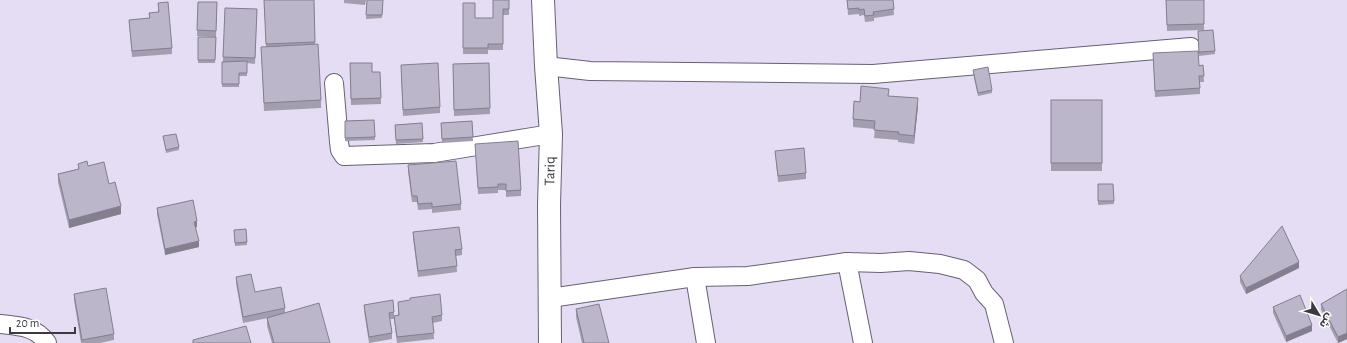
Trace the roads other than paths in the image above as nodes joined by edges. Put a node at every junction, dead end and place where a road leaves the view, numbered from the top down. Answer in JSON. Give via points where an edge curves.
{"nodes":[{"id":1,"x":543,"y":0,"type":"edge"},
{"id":2,"x":1191,"y":47,"type":"dead end"},
{"id":3,"x":546,"y":66,"type":"junction"},
{"id":4,"x":334,"y":83,"type":"dead end"},
{"id":5,"x":551,"y":134,"type":"junction"},
{"id":6,"x":847,"y":262,"type":"junction"},
{"id":7,"x":695,"y":277,"type":"junction"},
{"id":8,"x":550,"y":298,"type":"junction"},
{"id":9,"x":0,"y":324,"type":"edge"},
{"id":10,"x":47,"y":343,"type":"edge"},
{"id":11,"x":550,"y":343,"type":"edge"},
{"id":12,"x":706,"y":343,"type":"edge"},
{"id":13,"x":863,"y":343,"type":"edge"},
{"id":14,"x":1004,"y":343,"type":"edge"}],
"edges":[{"from":1,"to":3,"type":"main road","name":"Tariq"},
{"from":2,"to":3,"type":"street","via":[[873,74],[590,71]]},
{"from":3,"to":5,"type":"main road","name":"Tariq"},
{"from":4,"to":5,"type":"street","via":[[340,150],[344,156],[434,153]]},
{"from":5,"to":8,"type":"main road","name":"Tariq"},
{"from":6,"to":7,"type":"street","via":[[748,276]]},
{"from":6,"to":13,"type":"street"},
{"from":6,"to":14,"type":"street","via":[[881,263],[909,260],[964,270],[977,280],[994,304]]},
{"from":7,"to":8,"type":"street"},
{"from":7,"to":12,"type":"street"},
{"from":8,"to":11,"type":"main road","name":"Tariq"},
{"from":9,"to":10,"type":"street","via":[[27,327],[43,337]]}]}
